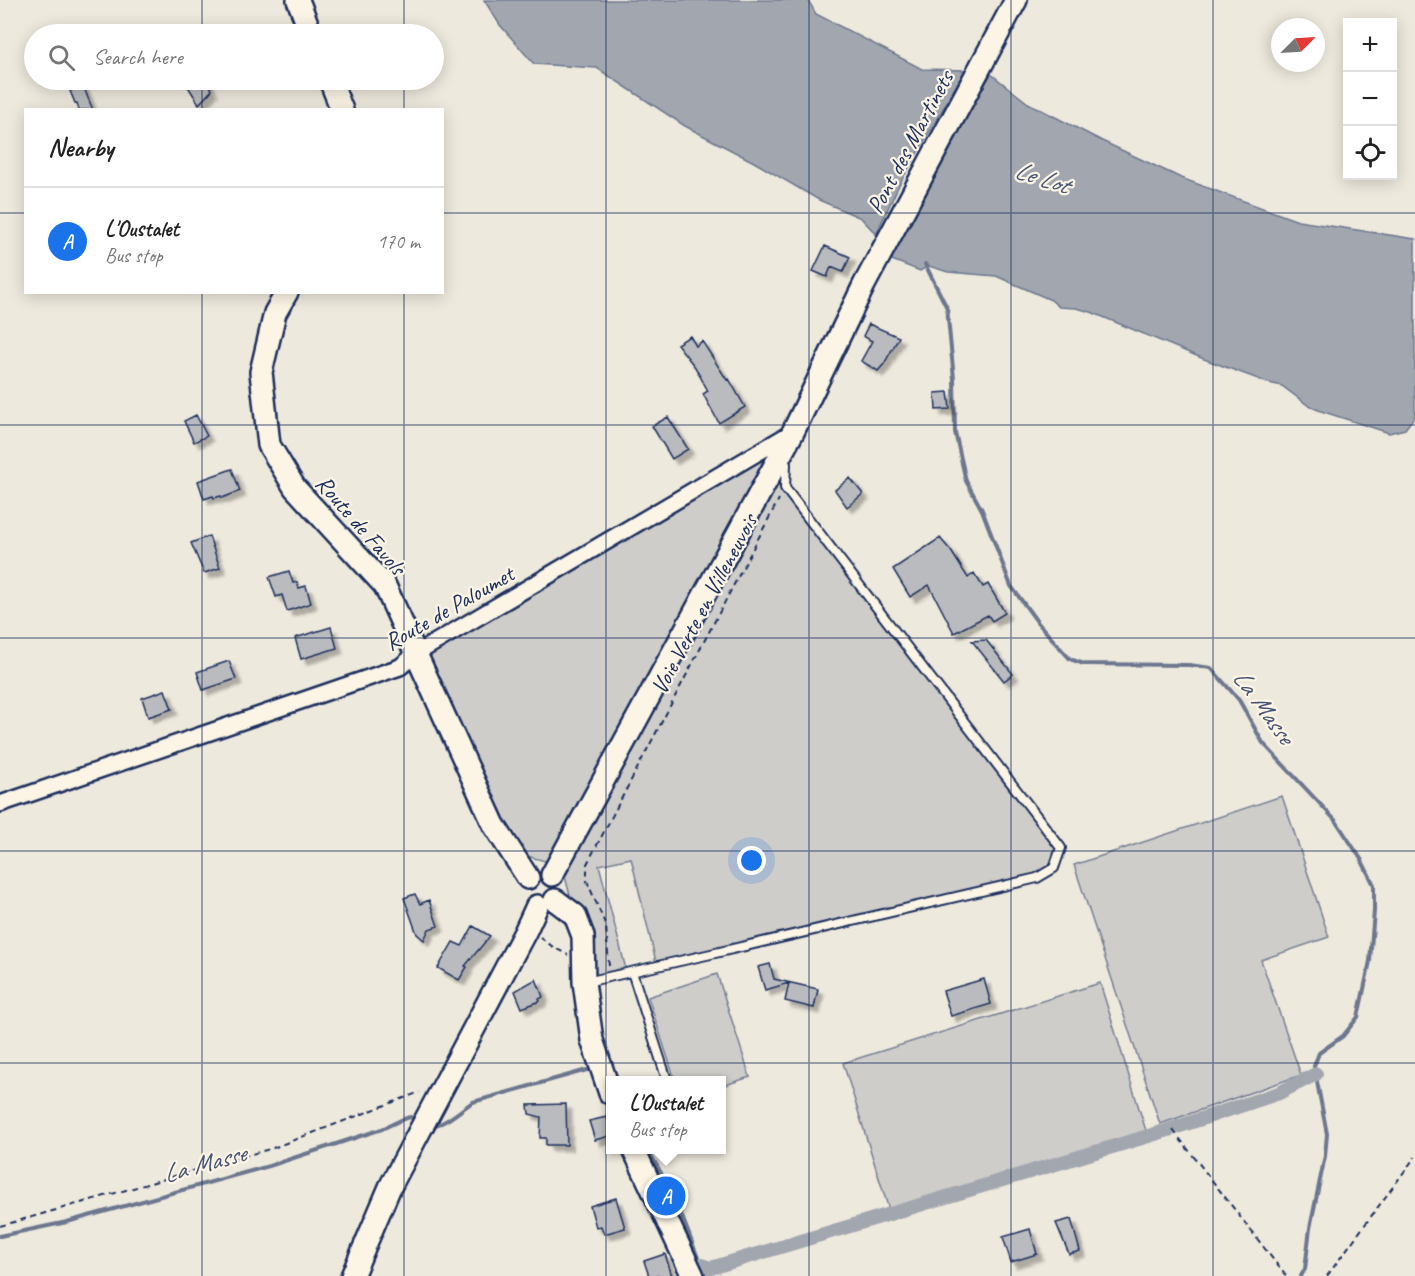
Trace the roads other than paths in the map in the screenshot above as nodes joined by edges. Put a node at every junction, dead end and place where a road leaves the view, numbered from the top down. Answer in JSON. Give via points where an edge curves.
{"nodes":[{"id":1,"x":298,"y":0,"type":"edge"},
{"id":2,"x":1016,"y":0,"type":"edge"},
{"id":3,"x":307,"y":24,"type":"edge"},
{"id":4,"x":334,"y":90,"type":"edge"},
{"id":5,"x":341,"y":108,"type":"edge"},
{"id":6,"x":286,"y":294,"type":"edge"},
{"id":7,"x":794,"y":432,"type":"junction"},
{"id":8,"x":780,"y":456,"type":"junction"},
{"id":9,"x":417,"y":654,"type":"junction"},
{"id":10,"x":0,"y":804,"type":"edge"},
{"id":11,"x":552,"y":875,"type":"junction"},
{"id":12,"x":528,"y":878,"type":"junction"},
{"id":13,"x":546,"y":903,"type":"junction"},
{"id":14,"x":632,"y":972,"type":"junction"},
{"id":15,"x":584,"y":982,"type":"junction"},
{"id":16,"x":666,"y":1076,"type":"edge"},
{"id":17,"x":605,"y":1079,"type":"edge"},
{"id":18,"x":636,"y":1154,"type":"edge"},
{"id":19,"x":352,"y":1276,"type":"edge"},
{"id":20,"x":693,"y":1276,"type":"edge"}],
"edges":[{"from":1,"to":3,"type":"street"},
{"from":2,"to":7,"type":"street","name":"Pont des Martinets","via":[[864,285]]},
{"from":4,"to":5,"type":"street"},
{"from":6,"to":9,"type":"street","name":"Route de Favols","via":[[275,313],[261,372],[269,445],[295,488],[385,586]]},
{"from":7,"to":8,"type":"street","name":"Pont des Martinets"},
{"from":7,"to":9,"type":"street","name":"Route de Paloumet"},
{"from":8,"to":11,"type":"street","name":"Pont des Martinets"},
{"from":8,"to":14,"type":"lane","via":[[786,464],[785,488],[1061,848],[1054,868],[1037,878]]},
{"from":9,"to":10,"type":"street","name":"Route de Paloumet","via":[[400,667]]},
{"from":9,"to":12,"type":"street","name":"Route de Favols","via":[[494,825]]},
{"from":11,"to":12,"type":"street","via":[[542,872]]},
{"from":11,"to":13,"type":"street","via":[[559,890]]},
{"from":12,"to":13,"type":"street","via":[[528,899]]},
{"from":13,"to":15,"type":"street","via":[[575,915],[583,936]]},
{"from":13,"to":19,"type":"street","via":[[525,932],[390,1187]]},
{"from":14,"to":15,"type":"lane"},
{"from":14,"to":16,"type":"lane"},
{"from":15,"to":17,"type":"street","via":[[592,1040]]},
{"from":18,"to":20,"type":"street"}]}
